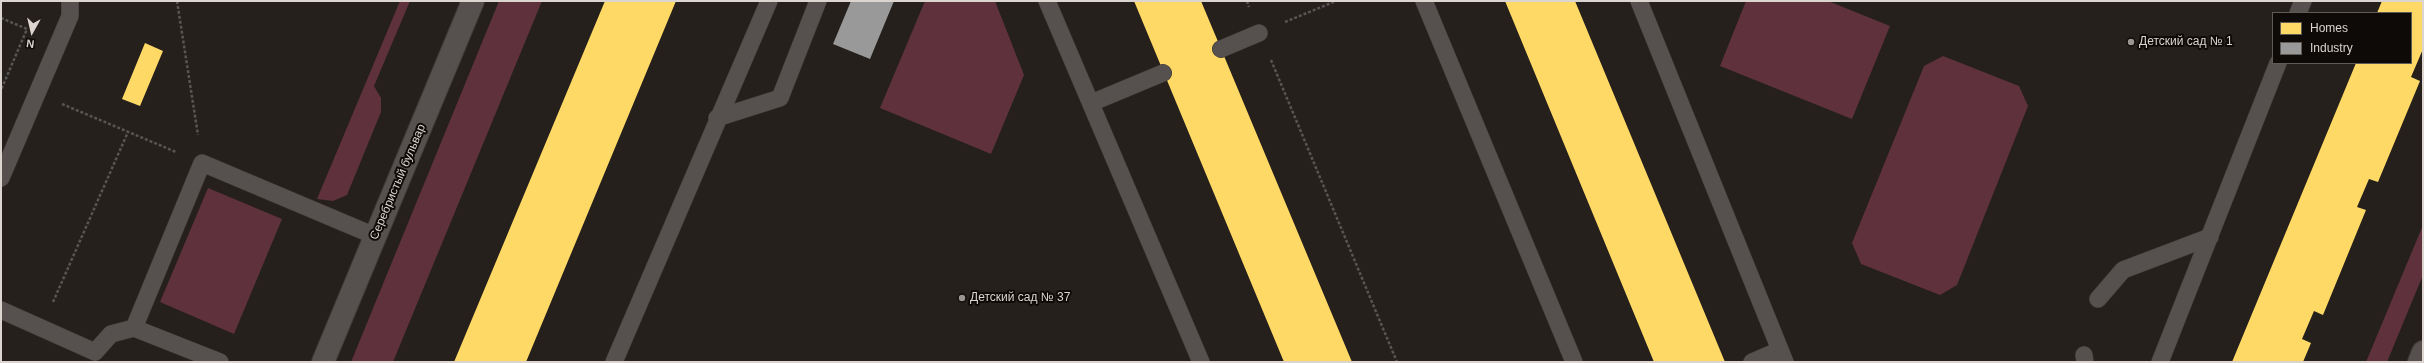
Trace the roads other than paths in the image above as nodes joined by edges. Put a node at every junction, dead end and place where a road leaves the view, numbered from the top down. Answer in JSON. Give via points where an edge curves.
{"nodes":[{"id":1,"x":70,"y":1,"type":"edge"},
{"id":2,"x":473,"y":1,"type":"edge"},
{"id":3,"x":769,"y":1,"type":"edge"},
{"id":4,"x":818,"y":1,"type":"edge"},
{"id":5,"x":1047,"y":1,"type":"edge"},
{"id":6,"x":1424,"y":1,"type":"edge"},
{"id":7,"x":1639,"y":1,"type":"edge"},
{"id":8,"x":2303,"y":1,"type":"edge"},
{"id":9,"x":2298,"y":12,"type":"edge"},
{"id":10,"x":1259,"y":33,"type":"road end"},
{"id":11,"x":1221,"y":49,"type":"dead end"},
{"id":12,"x":2278,"y":64,"type":"edge"},
{"id":13,"x":1163,"y":73,"type":"dead end"},
{"id":14,"x":1091,"y":103,"type":"junction"},
{"id":15,"x":717,"y":118,"type":"junction"},
{"id":16,"x":1,"y":178,"type":"edge"},
{"id":17,"x":375,"y":236,"type":"junction"},
{"id":18,"x":2210,"y":237,"type":"junction"},
{"id":19,"x":2098,"y":298,"type":"dead end"},
{"id":20,"x":1,"y":310,"type":"edge"},
{"id":21,"x":134,"y":328,"type":"junction"},
{"id":22,"x":2423,"y":352,"type":"edge"},
{"id":23,"x":1782,"y":356,"type":"edge"},
{"id":24,"x":93,"y":357,"type":"edge"},
{"id":25,"x":220,"y":362,"type":"edge"},
{"id":26,"x":323,"y":362,"type":"edge"},
{"id":27,"x":614,"y":362,"type":"edge"},
{"id":28,"x":1201,"y":362,"type":"edge"},
{"id":29,"x":1574,"y":362,"type":"edge"},
{"id":30,"x":1752,"y":362,"type":"edge"},
{"id":31,"x":2160,"y":362,"type":"edge"},
{"id":32,"x":2419,"y":362,"type":"edge"}],
"edges":[{"from":1,"to":16,"type":"lane","via":[[70,16]]},
{"from":2,"to":17,"type":"street","name":"Серебристый бульвар"},
{"from":3,"to":15,"type":"lane"},
{"from":4,"to":15,"type":"lane","via":[[780,98]]},
{"from":5,"to":14,"type":"lane"},
{"from":6,"to":29,"type":"lane"},
{"from":7,"to":23,"type":"lane"},
{"from":8,"to":9,"type":"lane"},
{"from":10,"to":11,"type":"lane"},
{"from":12,"to":18,"type":"lane"},
{"from":13,"to":14,"type":"lane"},
{"from":14,"to":28,"type":"lane"},
{"from":15,"to":27,"type":"lane"},
{"from":17,"to":21,"type":"lane","via":[[202,163]]},
{"from":17,"to":26,"type":"street","name":"Серебристый бульвар"},
{"from":18,"to":19,"type":"lane","via":[[2123,270]]},
{"from":18,"to":31,"type":"lane"},
{"from":20,"to":24,"type":"lane","via":[[41,328]]},
{"from":21,"to":24,"type":"lane","via":[[111,334]]},
{"from":21,"to":25,"type":"lane"},
{"from":22,"to":32,"type":"street"},
{"from":23,"to":30,"type":"lane"}]}
